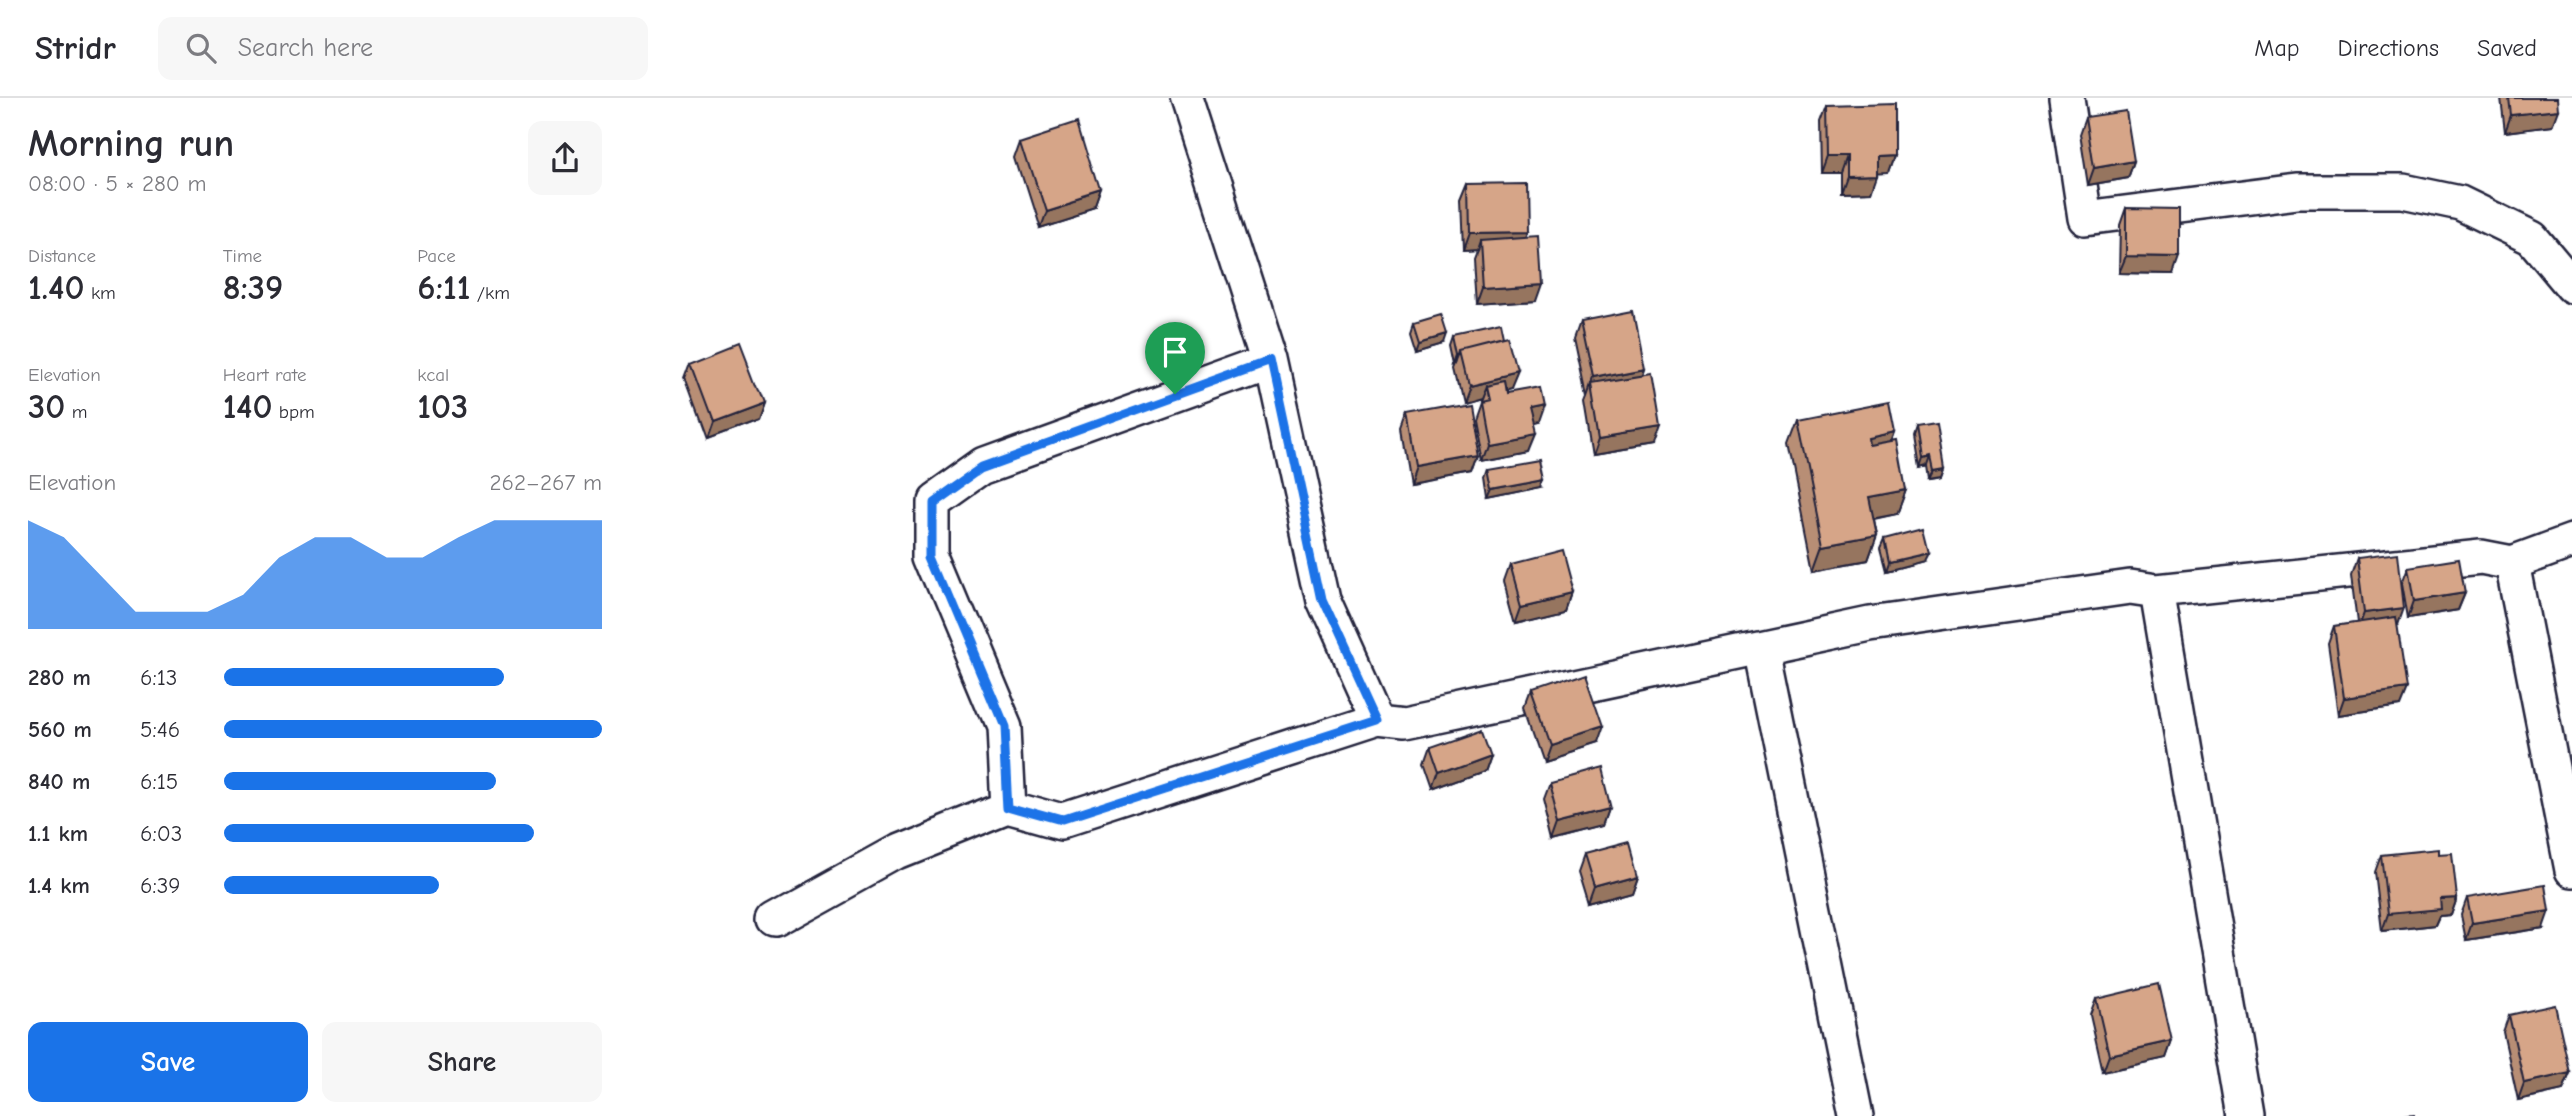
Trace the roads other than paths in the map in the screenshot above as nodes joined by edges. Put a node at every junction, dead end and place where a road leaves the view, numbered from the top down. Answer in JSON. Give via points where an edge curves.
{"nodes":[{"id":1,"x":1187,"y":98,"type":"edge"},
{"id":2,"x":2067,"y":98,"type":"edge"},
{"id":3,"x":2572,"y":286,"type":"edge"},
{"id":4,"x":1271,"y":360,"type":"junction"},
{"id":5,"x":2572,"y":541,"type":"edge"},
{"id":6,"x":2511,"y":563,"type":"junction"},
{"id":7,"x":2157,"y":591,"type":"junction"},
{"id":8,"x":1761,"y":648,"type":"junction"},
{"id":9,"x":1377,"y":720,"type":"junction"},
{"id":10,"x":1008,"y":807,"type":"junction"},
{"id":11,"x":2572,"y":870,"type":"edge"},
{"id":12,"x":775,"y":919,"type":"dead end"},
{"id":13,"x":1856,"y":1116,"type":"edge"},
{"id":14,"x":2246,"y":1116,"type":"edge"}],
"edges":[{"from":1,"to":4,"type":"street"},
{"from":2,"to":3,"type":"street","via":[[2085,218],[2297,191],[2403,191],[2460,203],[2532,238]]},
{"from":4,"to":9,"type":"street","via":[[1322,600]]},
{"from":4,"to":10,"type":"street","via":[[984,464],[932,501],[932,554],[1004,726]]},
{"from":5,"to":6,"type":"street"},
{"from":6,"to":7,"type":"street","via":[[2481,557]]},
{"from":6,"to":11,"type":"street"},
{"from":7,"to":8,"type":"street","via":[[2130,587],[1870,624]]},
{"from":7,"to":14,"type":"street"},
{"from":8,"to":9,"type":"street","via":[[1404,723]]},
{"from":8,"to":13,"type":"street"},
{"from":9,"to":10,"type":"street","via":[[1062,822]]},
{"from":10,"to":12,"type":"street","via":[[896,852]]}]}
